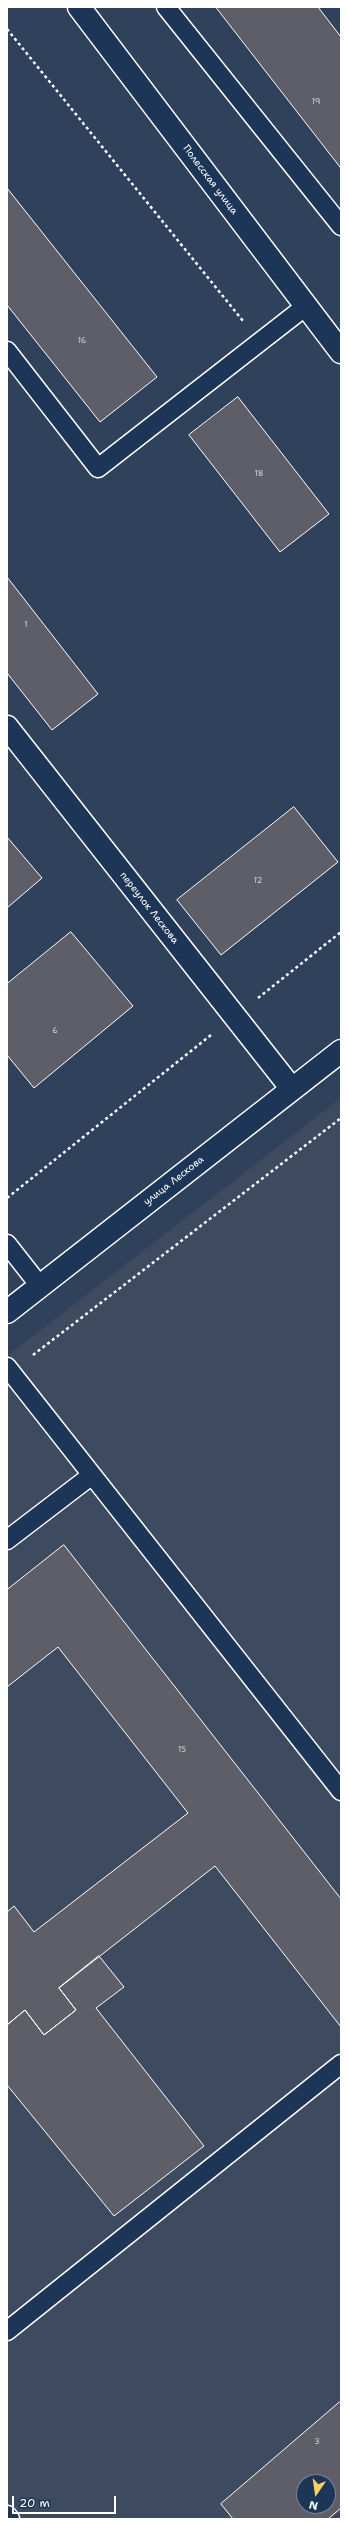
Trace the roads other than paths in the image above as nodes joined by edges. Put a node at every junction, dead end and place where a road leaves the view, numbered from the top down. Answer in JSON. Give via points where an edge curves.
{"nodes":[{"id":1,"x":79,"y":7,"type":"edge"},
{"id":2,"x":166,"y":7,"type":"edge"},
{"id":3,"x":341,"y":226,"type":"edge"},
{"id":4,"x":306,"y":306,"type":"junction"},
{"id":5,"x":7,"y":351,"type":"edge"},
{"id":6,"x":341,"y":352,"type":"edge"},
{"id":7,"x":7,"y":727,"type":"edge"},
{"id":8,"x":341,"y":1050,"type":"edge"},
{"id":9,"x":292,"y":1089,"type":"junction"},
{"id":10,"x":7,"y":1244,"type":"edge"},
{"id":11,"x":40,"y":1286,"type":"junction"},
{"id":12,"x":7,"y":1312,"type":"edge"},
{"id":13,"x":9,"y":1369,"type":"edge"},
{"id":14,"x":92,"y":1475,"type":"junction"},
{"id":15,"x":7,"y":1540,"type":"edge"},
{"id":16,"x":341,"y":1791,"type":"edge"},
{"id":17,"x":341,"y":2064,"type":"edge"},
{"id":18,"x":7,"y":2331,"type":"edge"},
{"id":19,"x":7,"y":2515,"type":"edge"},
{"id":20,"x":10,"y":2519,"type":"edge"}],
"edges":[{"from":1,"to":4,"type":"main road","name":"Полесская улица"},
{"from":2,"to":3,"type":"lane"},
{"from":4,"to":5,"type":"lane","via":[[98,468]]},
{"from":4,"to":6,"type":"main road","name":"Полесская улица"},
{"from":7,"to":9,"type":"main road","name":"переулок Лескова"},
{"from":8,"to":9,"type":"main road","name":"улица Лескова"},
{"from":9,"to":11,"type":"main road","name":"улица Лескова"},
{"from":10,"to":11,"type":"lane"},
{"from":11,"to":12,"type":"main road","name":"улица Лескова"},
{"from":13,"to":14,"type":"lane"},
{"from":14,"to":15,"type":"lane"},
{"from":14,"to":16,"type":"lane"},
{"from":17,"to":18,"type":"lane"},
{"from":19,"to":20,"type":"lane"}]}
